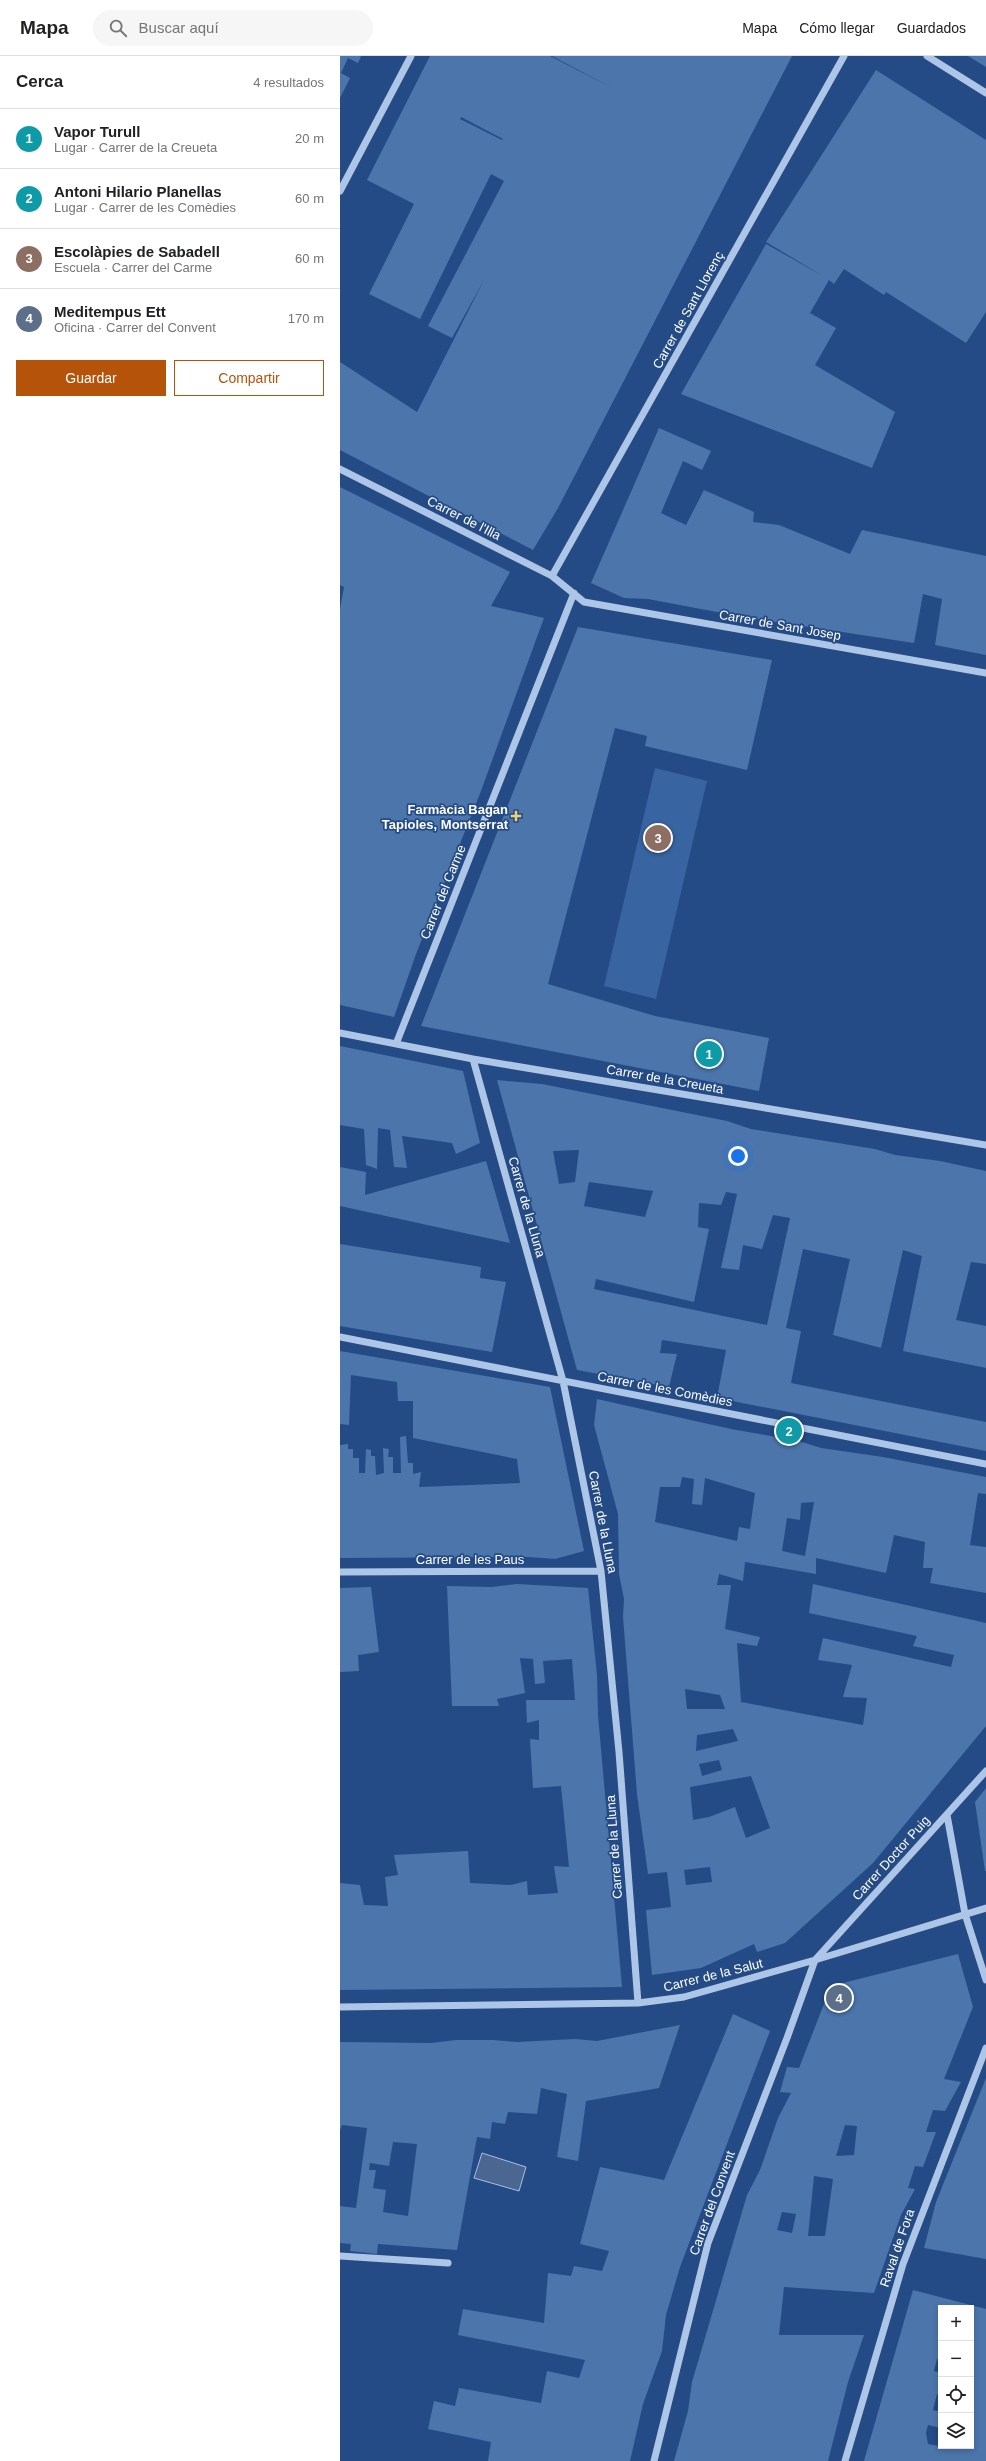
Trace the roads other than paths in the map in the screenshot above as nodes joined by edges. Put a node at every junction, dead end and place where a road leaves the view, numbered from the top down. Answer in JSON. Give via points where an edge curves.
{"nodes":[{"id":1,"x":411,"y":56,"type":"edge"},
{"id":2,"x":844,"y":56,"type":"edge"},
{"id":3,"x":928,"y":56,"type":"edge"},
{"id":4,"x":986,"y":93,"type":"edge"},
{"id":5,"x":340,"y":191,"type":"edge"},
{"id":6,"x":340,"y":469,"type":"edge"},
{"id":7,"x":552,"y":576,"type":"junction"},
{"id":8,"x":574,"y":593,"type":"junction"},
{"id":9,"x":986,"y":673,"type":"edge"},
{"id":10,"x":340,"y":1033,"type":"edge"},
{"id":11,"x":396,"y":1044,"type":"junction"},
{"id":12,"x":473,"y":1059,"type":"junction"},
{"id":13,"x":986,"y":1145,"type":"edge"},
{"id":14,"x":340,"y":1337,"type":"edge"},
{"id":15,"x":563,"y":1382,"type":"junction"},
{"id":16,"x":986,"y":1464,"type":"edge"},
{"id":17,"x":601,"y":1571,"type":"junction"},
{"id":18,"x":340,"y":1572,"type":"edge"},
{"id":19,"x":986,"y":1771,"type":"edge"},
{"id":20,"x":947,"y":1815,"type":"junction"},
{"id":21,"x":986,"y":1908,"type":"edge"},
{"id":22,"x":965,"y":1914,"type":"junction"},
{"id":23,"x":814,"y":1960,"type":"junction"},
{"id":24,"x":986,"y":1980,"type":"edge"},
{"id":25,"x":638,"y":2003,"type":"junction"},
{"id":26,"x":340,"y":2007,"type":"edge"},
{"id":27,"x":986,"y":2048,"type":"edge"},
{"id":28,"x":340,"y":2256,"type":"edge"},
{"id":29,"x":448,"y":2263,"type":"dead end"},
{"id":30,"x":654,"y":2461,"type":"edge"},
{"id":31,"x":845,"y":2461,"type":"edge"}],
"edges":[{"from":1,"to":5,"type":"street"},
{"from":2,"to":7,"type":"street","name":"Carrer de Sant Llorenç"},
{"from":3,"to":4,"type":"street"},
{"from":6,"to":7,"type":"street","name":"Carrer de l'Illa"},
{"from":7,"to":8,"type":"street","name":"Carrer de l'Illa"},
{"from":8,"to":9,"type":"street","name":"Carrer de Sant Josep","via":[[584,602]]},
{"from":8,"to":11,"type":"street","name":"Carrer del Carme"},
{"from":10,"to":11,"type":"street","name":"Carrer de la Creueta"},
{"from":11,"to":12,"type":"street","name":"Carrer de la Creueta"},
{"from":12,"to":13,"type":"street","name":"Carrer de la Creueta"},
{"from":12,"to":15,"type":"street","name":"Carrer de la Lluna"},
{"from":14,"to":15,"type":"street","name":"Carrer de les Comèdies"},
{"from":15,"to":16,"type":"street","name":"Carrer de les Comèdies"},
{"from":15,"to":17,"type":"street","name":"Carrer de la Lluna"},
{"from":17,"to":18,"type":"street","name":"Carrer de les Paus"},
{"from":17,"to":25,"type":"street","name":"Carrer de la Lluna","via":[[619,1752]]},
{"from":19,"to":20,"type":"street","name":"Carrer Doctor Puig"},
{"from":20,"to":22,"type":"street"},
{"from":20,"to":23,"type":"street","name":"Carrer Doctor Puig"},
{"from":21,"to":22,"type":"street","name":"Carrer de la Salut"},
{"from":22,"to":23,"type":"street","name":"Carrer de la Salut"},
{"from":22,"to":24,"type":"street"},
{"from":23,"to":25,"type":"street","name":"Carrer de la Salut","via":[[684,1997]]},
{"from":23,"to":30,"type":"street","name":"Carrer del Convent","via":[[787,2038],[708,2242]]},
{"from":25,"to":26,"type":"street","name":"Carrer de la Salut"},
{"from":27,"to":31,"type":"street","name":"Raval de Fora","via":[[903,2264]]},
{"from":28,"to":29,"type":"street"}]}
